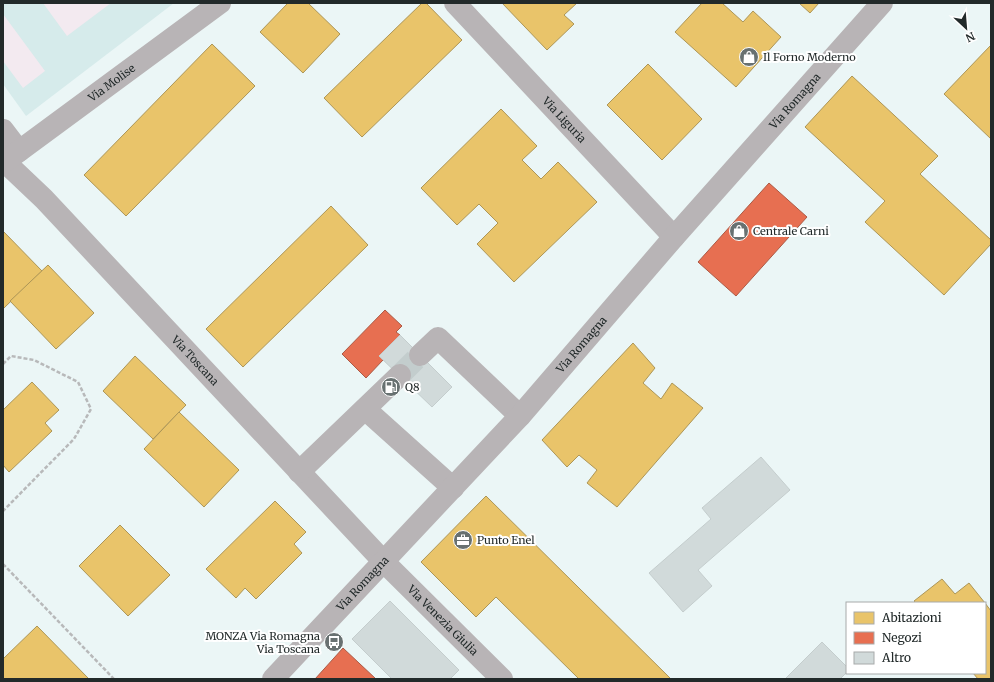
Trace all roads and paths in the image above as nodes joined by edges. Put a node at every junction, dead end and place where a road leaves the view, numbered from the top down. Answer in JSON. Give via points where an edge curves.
{"nodes":[{"id":1,"x":220,"y":3,"type":"edge"},
{"id":2,"x":456,"y":3,"type":"edge"},
{"id":3,"x":882,"y":3,"type":"edge"},
{"id":4,"x":3,"y":130,"type":"edge"},
{"id":5,"x":9,"y":159,"type":"edge"},
{"id":6,"x":674,"y":237,"type":"junction"},
{"id":7,"x":420,"y":355,"type":"tunnel mouth"},
{"id":8,"x":3,"y":364,"type":"edge"},
{"id":9,"x":400,"y":375,"type":"tunnel mouth"},
{"id":10,"x":365,"y":409,"type":"junction"},
{"id":11,"x":520,"y":416,"type":"junction"},
{"id":12,"x":299,"y":472,"type":"junction"},
{"id":13,"x":453,"y":488,"type":"junction"},
{"id":14,"x":3,"y":511,"type":"edge"},
{"id":15,"x":384,"y":562,"type":"junction"},
{"id":16,"x":3,"y":564,"type":"edge"},
{"id":17,"x":114,"y":679,"type":"edge"},
{"id":18,"x":273,"y":679,"type":"edge"},
{"id":19,"x":502,"y":679,"type":"edge"}],
"edges":[{"from":1,"to":5,"type":"street","name":"Via Molise"},
{"from":2,"to":6,"type":"street","name":"Via Liguria"},
{"from":3,"to":6,"type":"street","name":"Via Romagna"},
{"from":4,"to":5,"type":"street","name":"Via Toscana"},
{"from":5,"to":12,"type":"street","name":"Via Toscana"},
{"from":6,"to":11,"type":"street","name":"Via Romagna"},
{"from":7,"to":11,"type":"street","via":[[438,338]]},
{"from":8,"to":14,"type":"path","via":[[11,356],[34,360],[78,382],[91,409],[74,439]]},
{"from":9,"to":10,"type":"street"},
{"from":10,"to":12,"type":"street"},
{"from":10,"to":13,"type":"street"},
{"from":11,"to":13,"type":"street","name":"Via Romagna"},
{"from":12,"to":15,"type":"street","name":"Via Toscana"},
{"from":13,"to":15,"type":"street","name":"Via Romagna"},
{"from":15,"to":18,"type":"street","name":"Via Romagna"},
{"from":15,"to":19,"type":"street","name":"Via Venezia Giulia"},
{"from":16,"to":17,"type":"path"}]}
